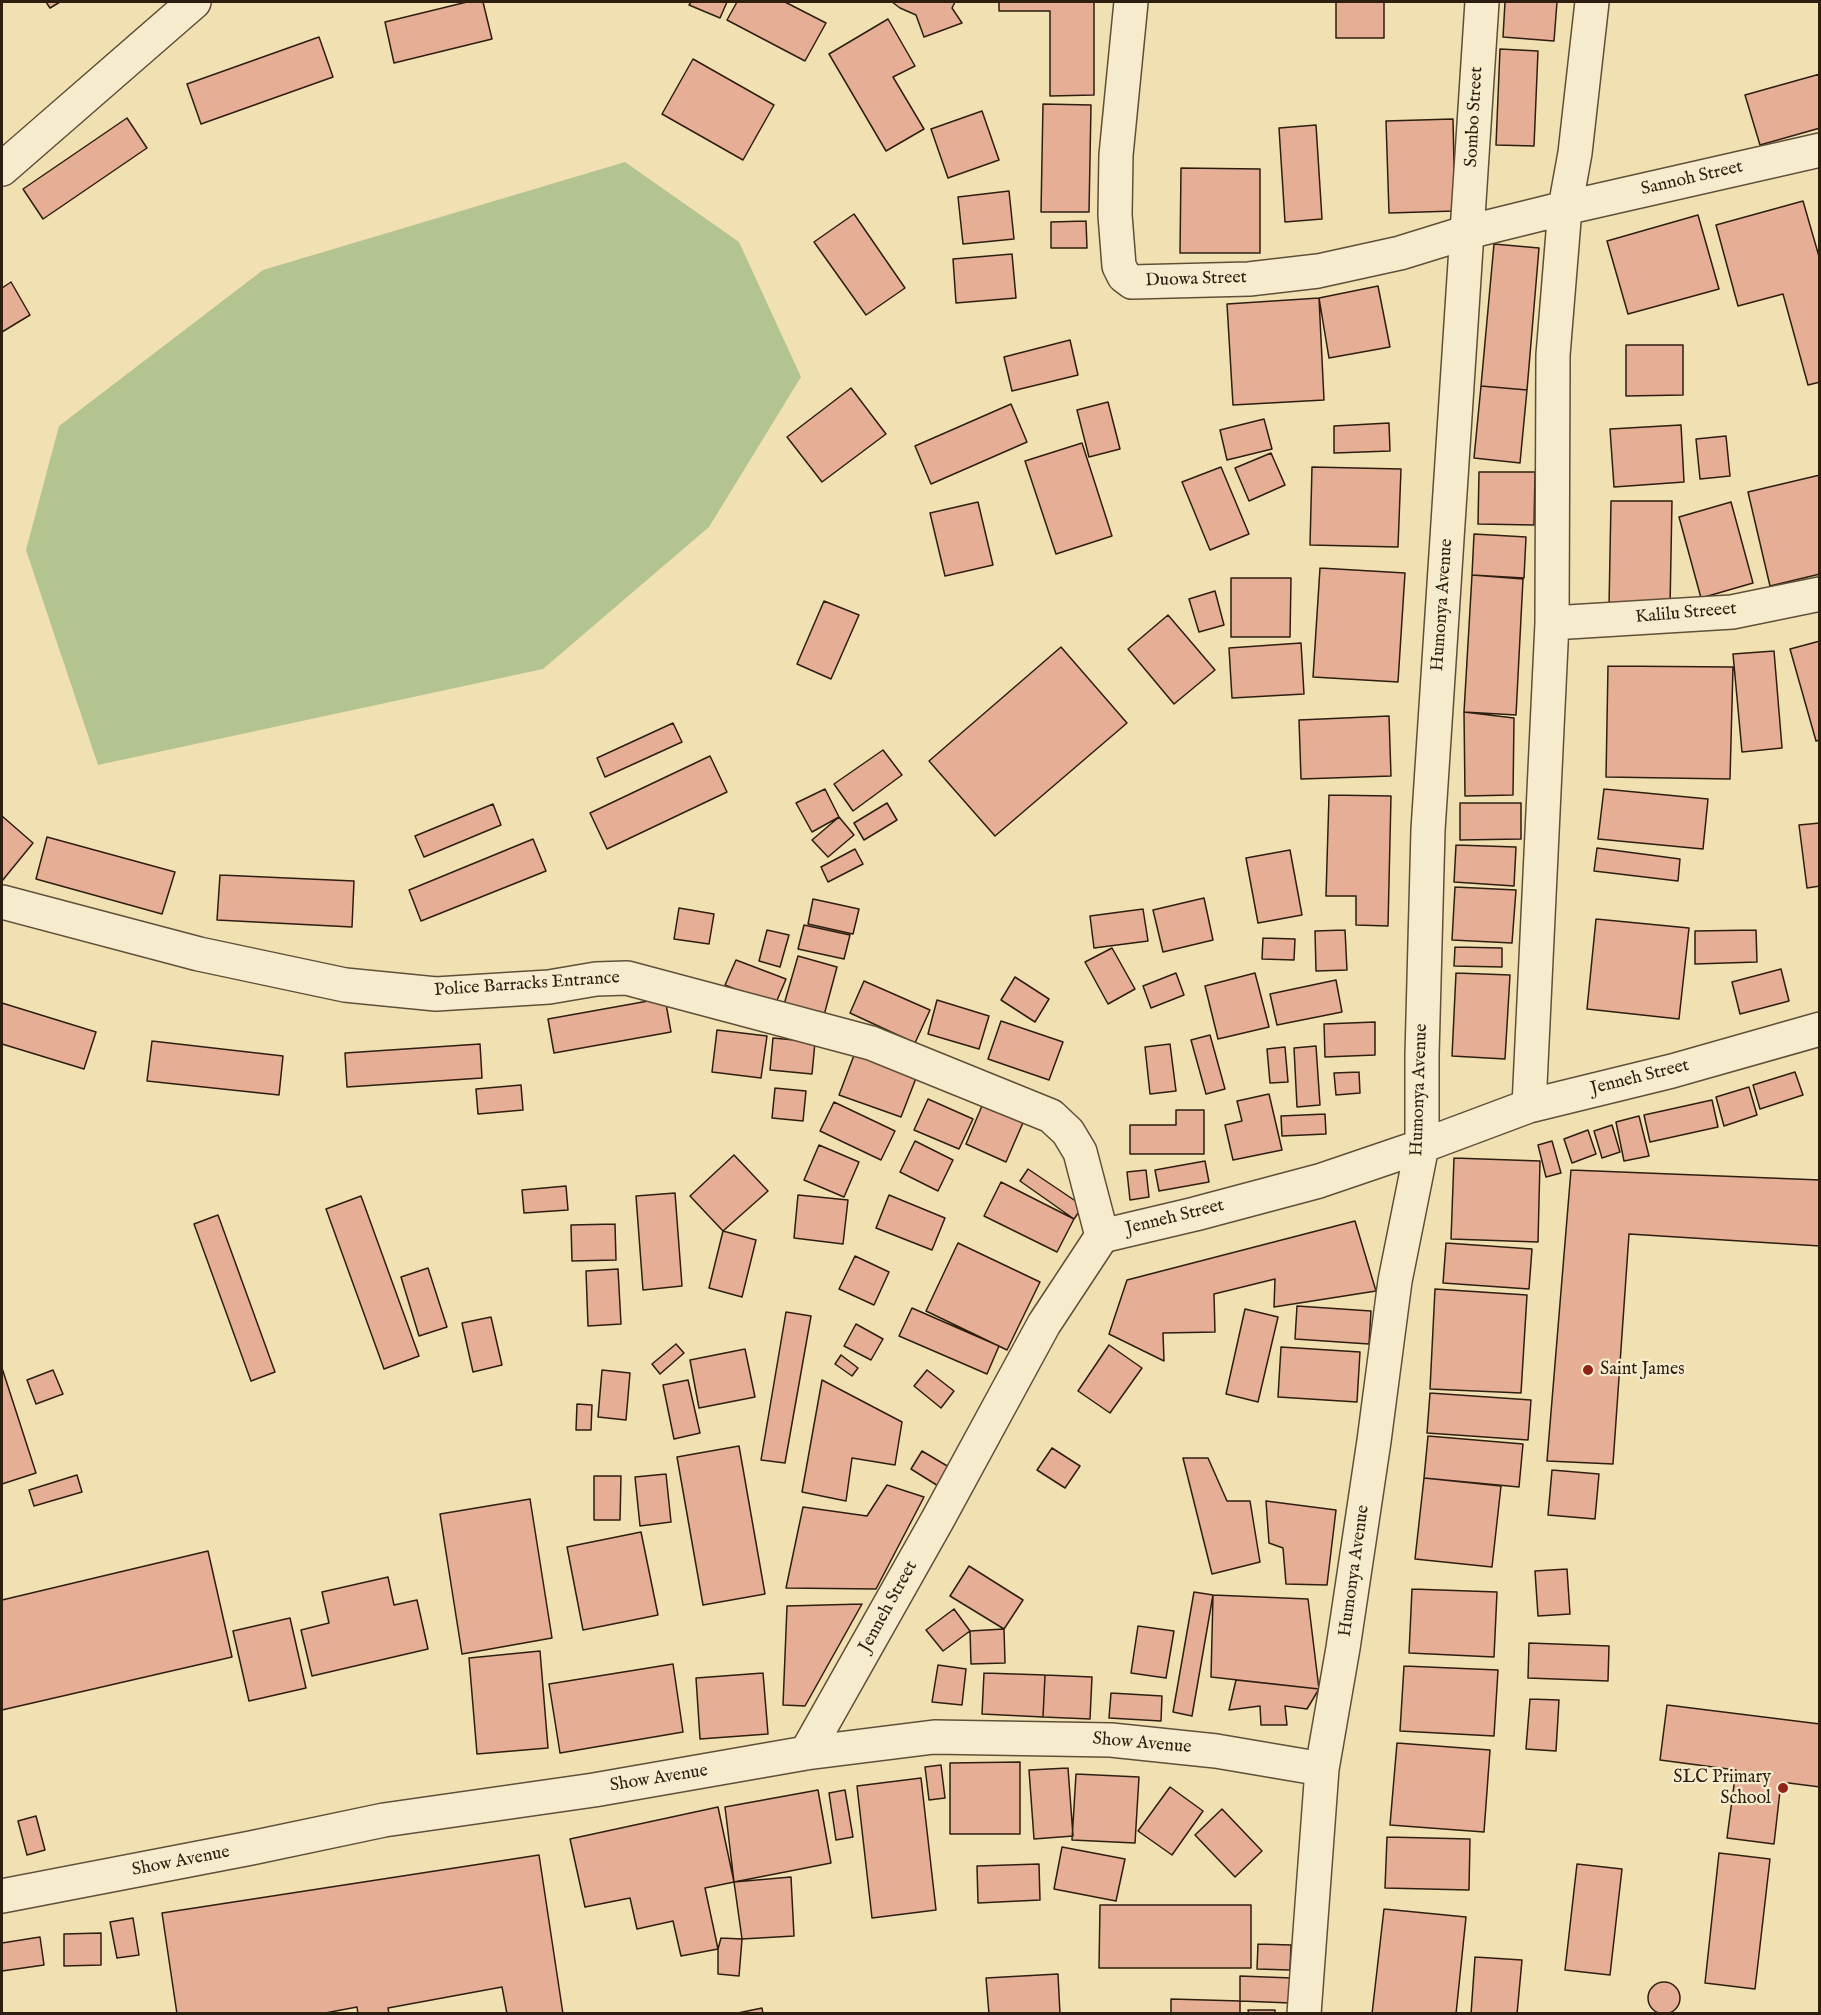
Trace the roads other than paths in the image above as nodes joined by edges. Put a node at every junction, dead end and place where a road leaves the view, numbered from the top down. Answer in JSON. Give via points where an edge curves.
{"nodes":[{"id":1,"x":194,"y":2,"type":"edge"},
{"id":2,"x":1131,"y":2,"type":"edge"},
{"id":3,"x":1482,"y":2,"type":"edge"},
{"id":4,"x":1592,"y":2,"type":"edge"},
{"id":5,"x":1820,"y":150,"type":"edge"},
{"id":6,"x":2,"y":169,"type":"edge"},
{"id":7,"x":1564,"y":208,"type":"junction"},
{"id":8,"x":1468,"y":232,"type":"junction"},
{"id":9,"x":1820,"y":594,"type":"edge"},
{"id":10,"x":1552,"y":623,"type":"junction"},
{"id":11,"x":2,"y":902,"type":"edge"},
{"id":12,"x":1820,"y":1029,"type":"edge"},
{"id":13,"x":1530,"y":1106,"type":"junction"},
{"id":14,"x":1422,"y":1146,"type":"junction"},
{"id":15,"x":1102,"y":1236,"type":"junction"},
{"id":16,"x":806,"y":1753,"type":"junction"},
{"id":17,"x":1322,"y":1769,"type":"junction"},
{"id":18,"x":2,"y":1896,"type":"edge"},
{"id":19,"x":1304,"y":2013,"type":"edge"}],
"edges":[{"from":1,"to":6,"type":"street"},
{"from":2,"to":8,"type":"street","name":"Duowa Street","via":[[1114,215],[1119,267],[1132,282],[1249,279],[1318,271],[1400,253]]},
{"from":3,"to":8,"type":"street","name":"Sombo Street"},
{"from":4,"to":7,"type":"street"},
{"from":5,"to":7,"type":"street","name":"Sannoh Street"},
{"from":7,"to":8,"type":"street","name":"Sannoh Street"},
{"from":7,"to":10,"type":"street","via":[[1553,355]]},
{"from":8,"to":14,"type":"street","name":"Humonya Avenue","via":[[1428,830]]},
{"from":9,"to":10,"type":"street","name":"Kalilu Streeet","via":[[1732,612]]},
{"from":10,"to":13,"type":"street"},
{"from":11,"to":15,"type":"street","name":"Police Barracks Entrance","via":[[199,954],[345,985],[436,994],[627,978],[871,1043],[1051,1116],[1068,1132],[1080,1152]]},
{"from":12,"to":13,"type":"street","name":"Jenneh Street"},
{"from":13,"to":14,"type":"street","name":"Jenneh Street"},
{"from":14,"to":15,"type":"street","name":"Jenneh Street","via":[[1319,1181]]},
{"from":14,"to":17,"type":"street","name":"Humonya Avenue","via":[[1395,1281],[1349,1613]]},
{"from":15,"to":16,"type":"street","name":"Jenneh Street","via":[[1044,1324]]},
{"from":16,"to":17,"type":"street","name":"Show Avenue","via":[[934,1737],[1111,1740],[1216,1751]]},
{"from":16,"to":18,"type":"street","name":"Show Avenue","via":[[594,1790],[384,1820]]},
{"from":17,"to":19,"type":"street","name":"Humonya Avenue"}]}
